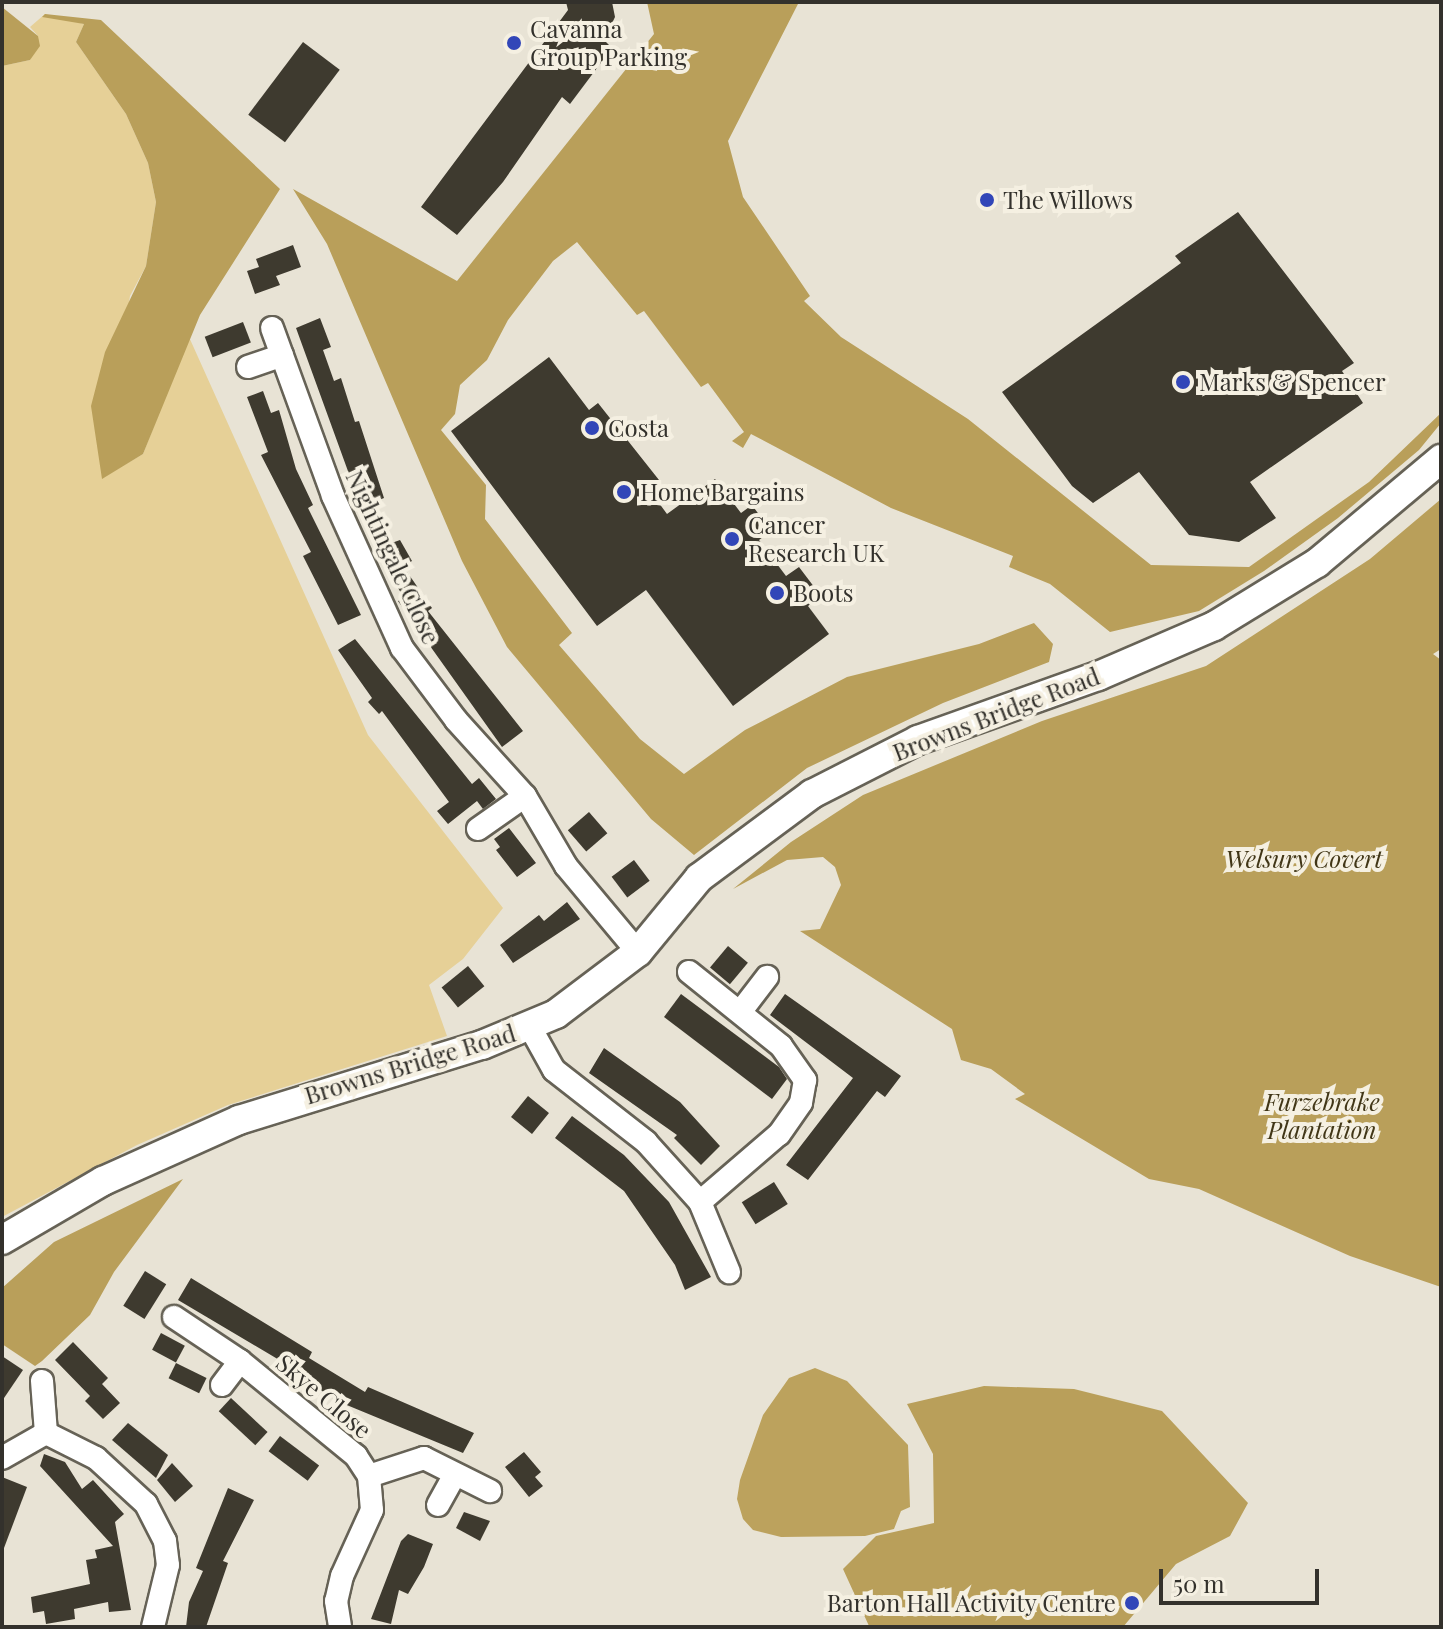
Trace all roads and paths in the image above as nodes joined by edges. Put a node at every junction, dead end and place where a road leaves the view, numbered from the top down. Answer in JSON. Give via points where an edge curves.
{"nodes":[{"id":1,"x":272,"y":328,"type":"dead end"},
{"id":2,"x":282,"y":355,"type":"junction"},
{"id":3,"x":248,"y":367,"type":"dead end"},
{"id":4,"x":1441,"y":459,"type":"edge"},
{"id":5,"x":525,"y":796,"type":"junction"},
{"id":6,"x":478,"y":829,"type":"dead end"},
{"id":7,"x":638,"y":952,"type":"junction"},
{"id":8,"x":689,"y":972,"type":"dead end"},
{"id":9,"x":767,"y":977,"type":"dead end"},
{"id":10,"x":741,"y":1011,"type":"junction"},
{"id":11,"x":530,"y":1027,"type":"junction"},
{"id":12,"x":700,"y":1202,"type":"junction"},
{"id":13,"x":2,"y":1240,"type":"edge"},
{"id":14,"x":729,"y":1272,"type":"dead end"},
{"id":15,"x":174,"y":1317,"type":"dead end"},
{"id":16,"x":240,"y":1361,"type":"junction"},
{"id":17,"x":42,"y":1381,"type":"dead end"},
{"id":18,"x":222,"y":1385,"type":"dead end"},
{"id":19,"x":46,"y":1433,"type":"junction"},
{"id":20,"x":2,"y":1458,"type":"edge"},
{"id":21,"x":455,"y":1474,"type":"junction"},
{"id":22,"x":369,"y":1476,"type":"junction"},
{"id":23,"x":490,"y":1491,"type":"dead end"},
{"id":24,"x":438,"y":1505,"type":"dead end"},
{"id":25,"x":153,"y":1627,"type":"edge"},
{"id":26,"x":340,"y":1627,"type":"edge"}],
"edges":[{"from":1,"to":2,"type":"street","name":"Nightingale Close"},
{"from":2,"to":3,"type":"street"},
{"from":2,"to":5,"type":"street","name":"Nightingale Close","via":[[333,496],[402,648],[456,720]]},
{"from":4,"to":7,"type":"street","name":"Browns Bridge Road","via":[[1317,563],[1214,626],[1098,676],[918,740],[812,794],[699,878]]},
{"from":5,"to":6,"type":"street"},
{"from":5,"to":7,"type":"street","name":"Nightingale Close","via":[[566,866]]},
{"from":7,"to":11,"type":"street","name":"Browns Bridge Road","via":[[594,989]]},
{"from":8,"to":10,"type":"street"},
{"from":9,"to":10,"type":"street"},
{"from":10,"to":12,"type":"street","via":[[797,1062],[805,1080],[801,1103],[753,1160]]},
{"from":11,"to":12,"type":"street","via":[[554,1070],[646,1142]]},
{"from":11,"to":13,"type":"street","name":"Browns Bridge Road","via":[[239,1120],[103,1181]]},
{"from":12,"to":14,"type":"street"},
{"from":15,"to":16,"type":"street","name":"Skye Close"},
{"from":16,"to":18,"type":"street","name":"Skye Close"},
{"from":16,"to":22,"type":"street","name":"Skye Close","via":[[356,1456]]},
{"from":17,"to":19,"type":"street"},
{"from":19,"to":20,"type":"street"},
{"from":19,"to":25,"type":"street","via":[[96,1458],[146,1504],[165,1541],[168,1565]]},
{"from":21,"to":22,"type":"street","name":"Skye Close","via":[[424,1458]]},
{"from":21,"to":23,"type":"street","name":"Skye Close"},
{"from":21,"to":24,"type":"street"},
{"from":22,"to":26,"type":"street","name":"Skye Close","via":[[372,1510],[342,1576],[336,1601]]}]}
